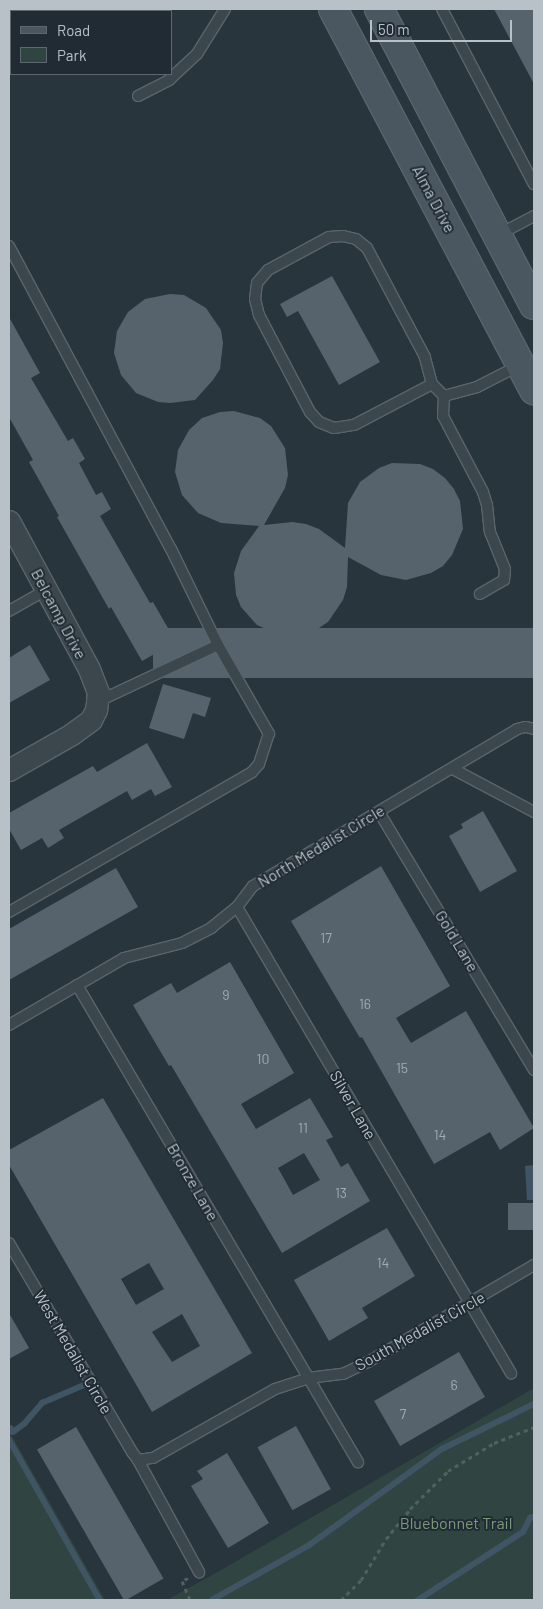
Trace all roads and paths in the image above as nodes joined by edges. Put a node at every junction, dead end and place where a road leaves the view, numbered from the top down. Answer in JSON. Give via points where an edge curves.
{"nodes":[{"id":1,"x":225,"y":9,"type":"edge"},
{"id":2,"x":333,"y":9,"type":"edge"},
{"id":3,"x":379,"y":9,"type":"edge"},
{"id":4,"x":442,"y":9,"type":"edge"},
{"id":5,"x":138,"y":96,"type":"dead end"},
{"id":6,"x":534,"y":184,"type":"edge"},
{"id":7,"x":534,"y":216,"type":"edge"},
{"id":8,"x":498,"y":235,"type":"junction"},
{"id":9,"x":9,"y":246,"type":"edge"},
{"id":10,"x":534,"y":305,"type":"edge"},
{"id":11,"x":527,"y":360,"type":"edge"},
{"id":12,"x":432,"y":384,"type":"junction"},
{"id":13,"x":534,"y":390,"type":"edge"},
{"id":14,"x":444,"y":396,"type":"junction"},
{"id":15,"x":9,"y":521,"type":"edge"},
{"id":16,"x":46,"y":590,"type":"junction"},
{"id":17,"x":480,"y":594,"type":"dead end"},
{"id":18,"x":9,"y":611,"type":"edge"},
{"id":19,"x":218,"y":645,"type":"junction"},
{"id":20,"x":97,"y":706,"type":"junction"},
{"id":21,"x":534,"y":729,"type":"edge"},
{"id":22,"x":453,"y":769,"type":"junction"},
{"id":23,"x":9,"y":770,"type":"edge"},
{"id":24,"x":379,"y":812,"type":"junction"},
{"id":25,"x":534,"y":812,"type":"edge"},
{"id":26,"x":237,"y":907,"type":"junction"},
{"id":27,"x":9,"y":912,"type":"edge"},
{"id":28,"x":77,"y":986,"type":"junction"},
{"id":29,"x":9,"y":1025,"type":"edge"},
{"id":30,"x":534,"y":1070,"type":"edge"},
{"id":31,"x":9,"y":1243,"type":"edge"},
{"id":32,"x":534,"y":1265,"type":"edge"},
{"id":33,"x":469,"y":1303,"type":"junction"},
{"id":34,"x":511,"y":1374,"type":"dead end"},
{"id":35,"x":308,"y":1378,"type":"junction"},
{"id":36,"x":534,"y":1427,"type":"edge"},
{"id":37,"x":138,"y":1460,"type":"junction"},
{"id":38,"x":358,"y":1462,"type":"dead end"},
{"id":39,"x":199,"y":1572,"type":"dead end"},
{"id":40,"x":340,"y":1600,"type":"edge"}],
"edges":[{"from":1,"to":5,"type":"lane","via":[[198,54],[169,80]]},
{"from":2,"to":11,"type":"main road","name":"Alma Drive"},
{"from":3,"to":8,"type":"main road"},
{"from":4,"to":6,"type":"lane"},
{"from":7,"to":8,"type":"lane"},
{"from":8,"to":10,"type":"main road"},
{"from":9,"to":19,"type":"lane","via":[[171,549]]},
{"from":11,"to":13,"type":"main road","name":"Alma Drive"},
{"from":11,"to":14,"type":"lane","via":[[476,387]]},
{"from":12,"to":12,"type":"lane","via":[[354,425],[334,428],[319,422],[310,412],[259,315],[254,299],[257,283],[268,270],[329,237],[356,239],[367,248],[425,357]]},
{"from":12,"to":14,"type":"lane"},
{"from":14,"to":17,"type":"lane","via":[[443,416],[483,492],[490,532],[505,569],[504,580]]},
{"from":15,"to":16,"type":"street","name":"Belcamp Drive"},
{"from":16,"to":18,"type":"lane"},
{"from":16,"to":20,"type":"street","name":"Belcamp Drive","via":[[89,669],[98,692]]},
{"from":19,"to":20,"type":"lane"},
{"from":19,"to":27,"type":"lane","via":[[269,734],[259,764],[252,772]]},
{"from":20,"to":23,"type":"street","via":[[91,720],[72,734]]},
{"from":21,"to":22,"type":"lane","name":"North Medalist Circle","via":[[517,729]]},
{"from":22,"to":24,"type":"lane","name":"North Medalist Circle"},
{"from":22,"to":25,"type":"lane"},
{"from":24,"to":26,"type":"lane","name":"North Medalist Circle","via":[[253,886]]},
{"from":24,"to":30,"type":"lane","name":"Gold Lane"},
{"from":26,"to":28,"type":"lane","name":"North Medalist Circle","via":[[211,928],[182,943],[124,958]]},
{"from":26,"to":33,"type":"lane","name":"Silver Lane"},
{"from":28,"to":29,"type":"lane","name":"North Medalist Circle"},
{"from":28,"to":35,"type":"lane","name":"Bronze Lane"},
{"from":31,"to":37,"type":"lane","name":"West Medalist Circle"},
{"from":32,"to":33,"type":"lane","name":"South Medalist Circle"},
{"from":33,"to":34,"type":"lane","name":"Silver Lane"},
{"from":33,"to":35,"type":"lane","name":"South Medalist Circle","via":[[344,1374]]},
{"from":35,"to":37,"type":"lane","name":"South Medalist Circle","via":[[275,1389],[153,1458]]},
{"from":35,"to":38,"type":"lane","name":"Bronze Lane"},
{"from":36,"to":40,"type":"path","via":[[494,1443],[448,1471],[410,1509],[386,1539],[361,1580]]},
{"from":37,"to":39,"type":"lane","name":"West Medalist Circle"}]}
